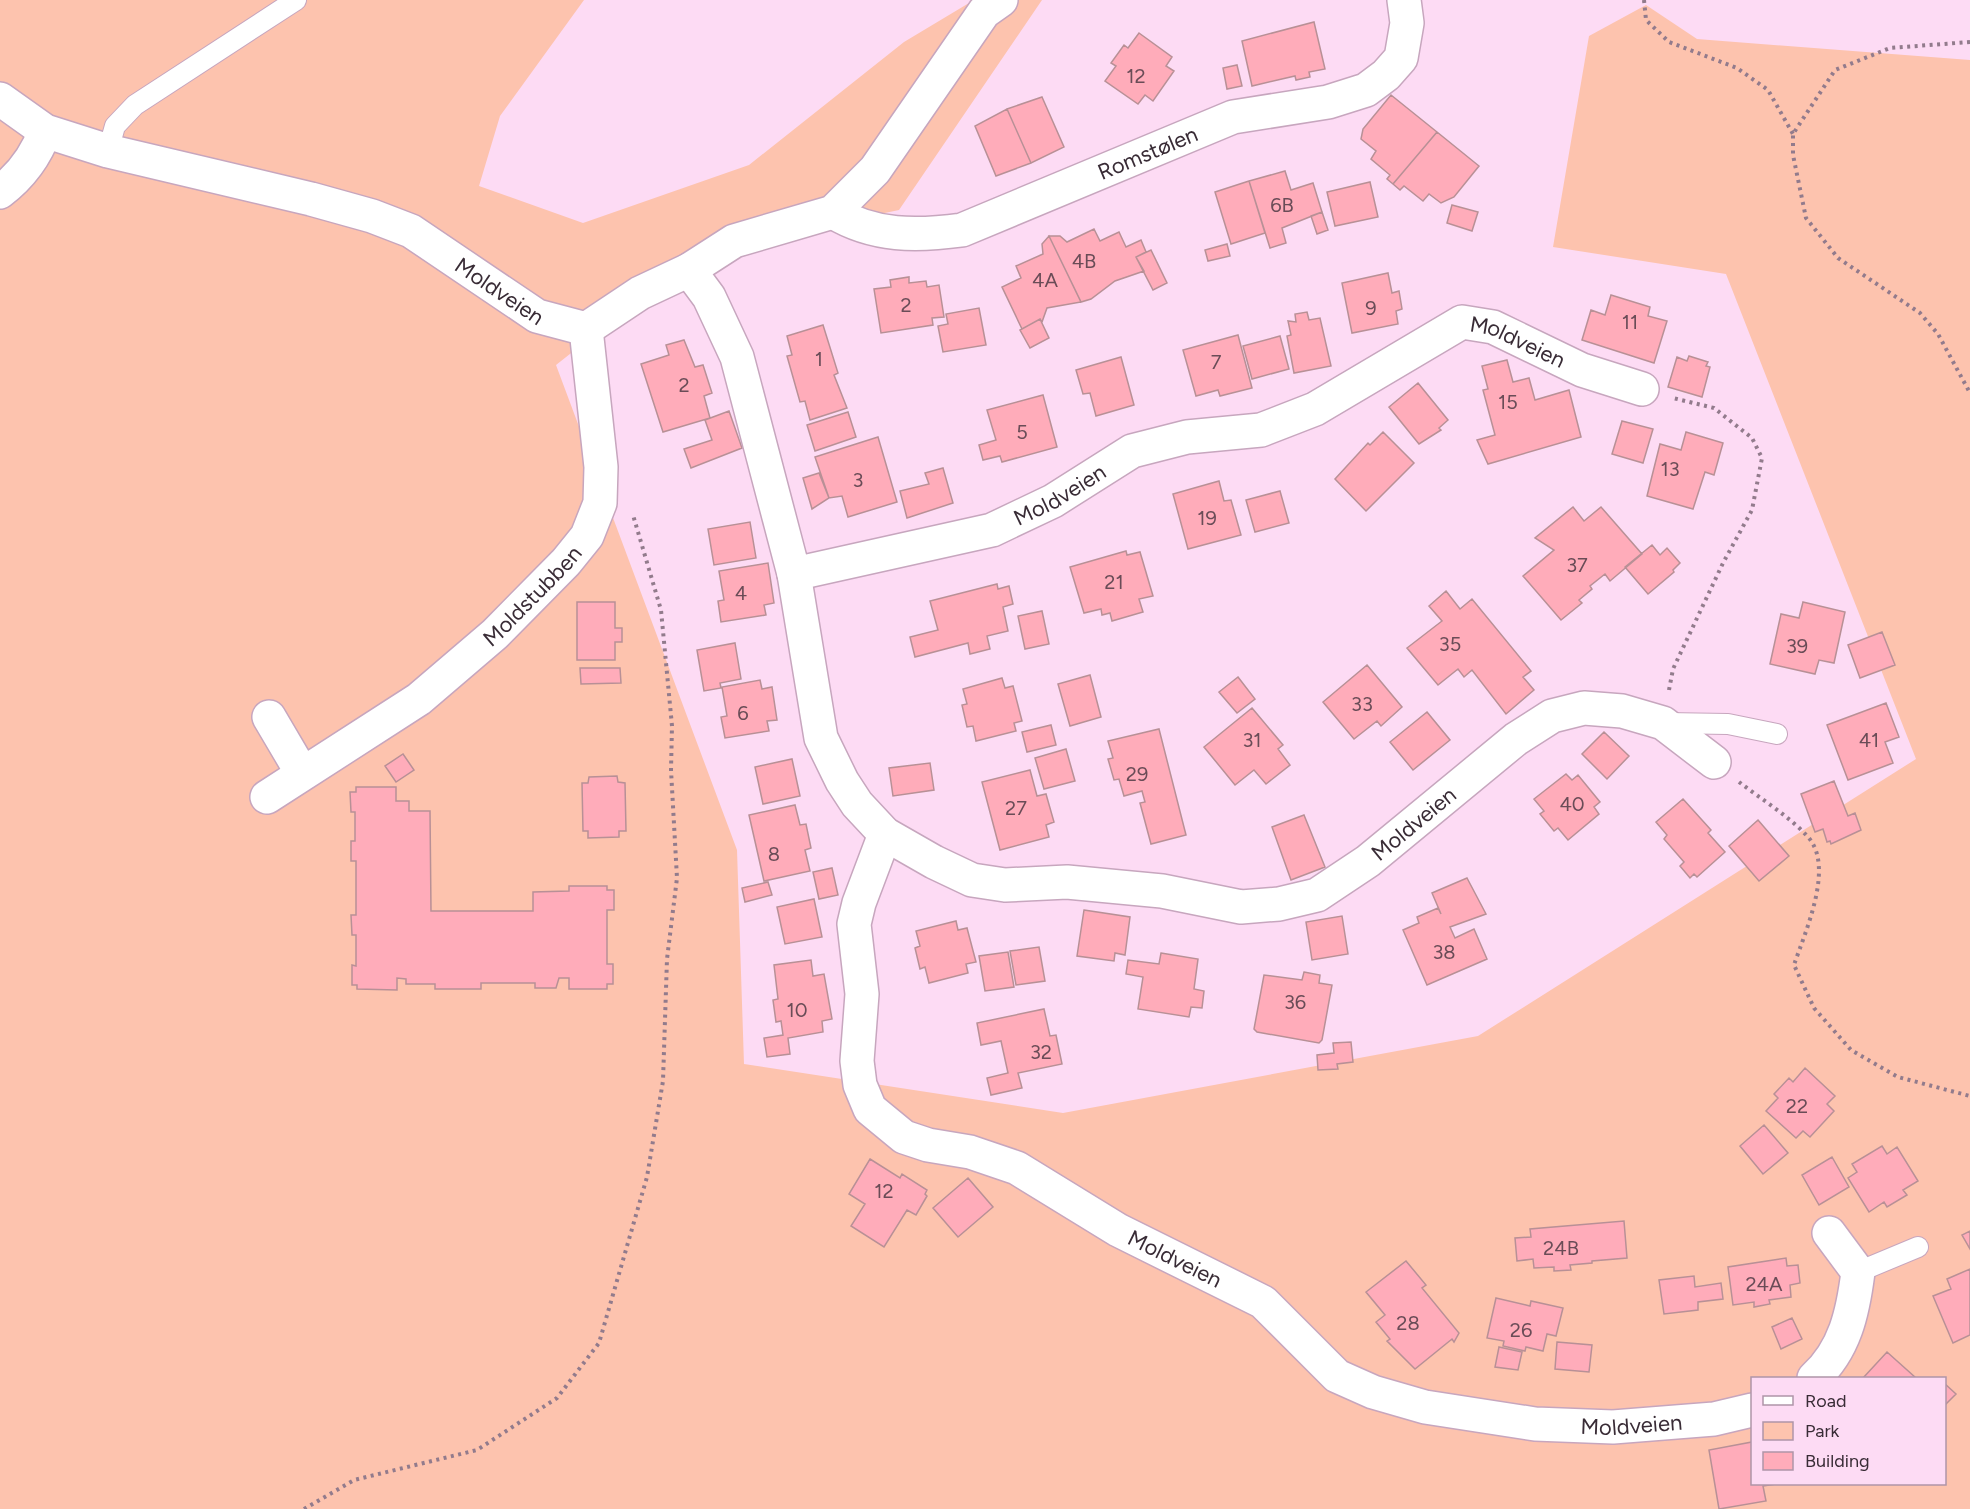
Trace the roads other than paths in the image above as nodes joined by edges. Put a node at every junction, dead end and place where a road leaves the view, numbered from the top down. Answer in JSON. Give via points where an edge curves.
{"nodes":[{"id":1,"x":296,"y":0,"type":"edge"},
{"id":2,"x":1001,"y":0,"type":"edge"},
{"id":3,"x":1404,"y":0,"type":"edge"},
{"id":4,"x":0,"y":99,"type":"edge"},
{"id":5,"x":45,"y":131,"type":"junction"},
{"id":6,"x":108,"y":151,"type":"junction"},
{"id":7,"x":0,"y":192,"type":"edge"},
{"id":8,"x":833,"y":212,"type":"junction"},
{"id":9,"x":689,"y":270,"type":"junction"},
{"id":10,"x":585,"y":329,"type":"junction"},
{"id":11,"x":1642,"y":389,"type":"road end"},
{"id":12,"x":794,"y":574,"type":"junction"},
{"id":13,"x":268,"y":717,"type":"dead end"},
{"id":14,"x":1663,"y":723,"type":"junction"},
{"id":15,"x":1777,"y":734,"type":"dead end"},
{"id":16,"x":1714,"y":762,"type":"road end"},
{"id":17,"x":302,"y":773,"type":"junction"},
{"id":18,"x":267,"y":797,"type":"dead end"},
{"id":19,"x":885,"y":834,"type":"junction"},
{"id":20,"x":1828,"y":1233,"type":"dead end"},
{"id":21,"x":1918,"y":1247,"type":"dead end"},
{"id":22,"x":1858,"y":1272,"type":"junction"},
{"id":23,"x":1815,"y":1377,"type":"edge"},
{"id":24,"x":1751,"y":1410,"type":"edge"}],
"edges":[{"from":1,"to":6,"type":"lane","via":[[135,105],[115,126]]},
{"from":2,"to":8,"type":"street","via":[[984,12],[875,170]]},
{"from":3,"to":8,"type":"street","name":"Romstølen","via":[[1407,23],[1401,58],[1366,90],[1328,102],[1233,117],[962,230],[920,236],[887,232]]},
{"from":4,"to":5,"type":"street","name":"Moldveien"},
{"from":5,"to":6,"type":"street","name":"Moldveien"},
{"from":5,"to":7,"type":"street","via":[[21,173]]},
{"from":6,"to":10,"type":"street","name":"Moldveien","via":[[372,216],[411,231],[537,316]]},
{"from":8,"to":9,"type":"street","via":[[734,241]]},
{"from":9,"to":10,"type":"street","via":[[640,293]]},
{"from":9,"to":12,"type":"street","name":"Moldveien","via":[[709,297],[737,357]]},
{"from":10,"to":17,"type":"street","name":"Moldstubben","via":[[601,467],[600,503],[587,536],[495,634],[419,699]]},
{"from":11,"to":12,"type":"street","name":"Moldveien","via":[[1582,370],[1493,327],[1462,322],[1315,409],[1261,430],[1187,437],[1132,451],[1053,501],[992,530]]},
{"from":12,"to":19,"type":"street","name":"Moldveien","via":[[821,738],[856,804]]},
{"from":13,"to":17,"type":"street"},
{"from":14,"to":15,"type":"lane","via":[[1728,724]]},
{"from":14,"to":16,"type":"street","name":"Moldveien"},
{"from":14,"to":19,"type":"street","name":"Moldveien","via":[[1622,711],[1584,708],[1552,716],[1516,739],[1368,861],[1317,895],[1279,904],[1241,908],[1162,891],[1107,885],[1005,885],[972,880]]},
{"from":17,"to":18,"type":"street","name":"Moldstubben"},
{"from":19,"to":24,"type":"street","name":"Moldveien","via":[[854,924],[862,994],[857,1061],[860,1085],[870,1109],[904,1137],[1017,1167],[1118,1230],[1263,1302],[1337,1376],[1373,1392],[1425,1407],[1535,1424],[1613,1427],[1714,1419]]},
{"from":20,"to":22,"type":"street"},
{"from":21,"to":22,"type":"lane"},
{"from":22,"to":23,"type":"street","via":[[1854,1306],[1843,1339],[1827,1366]]}]}
